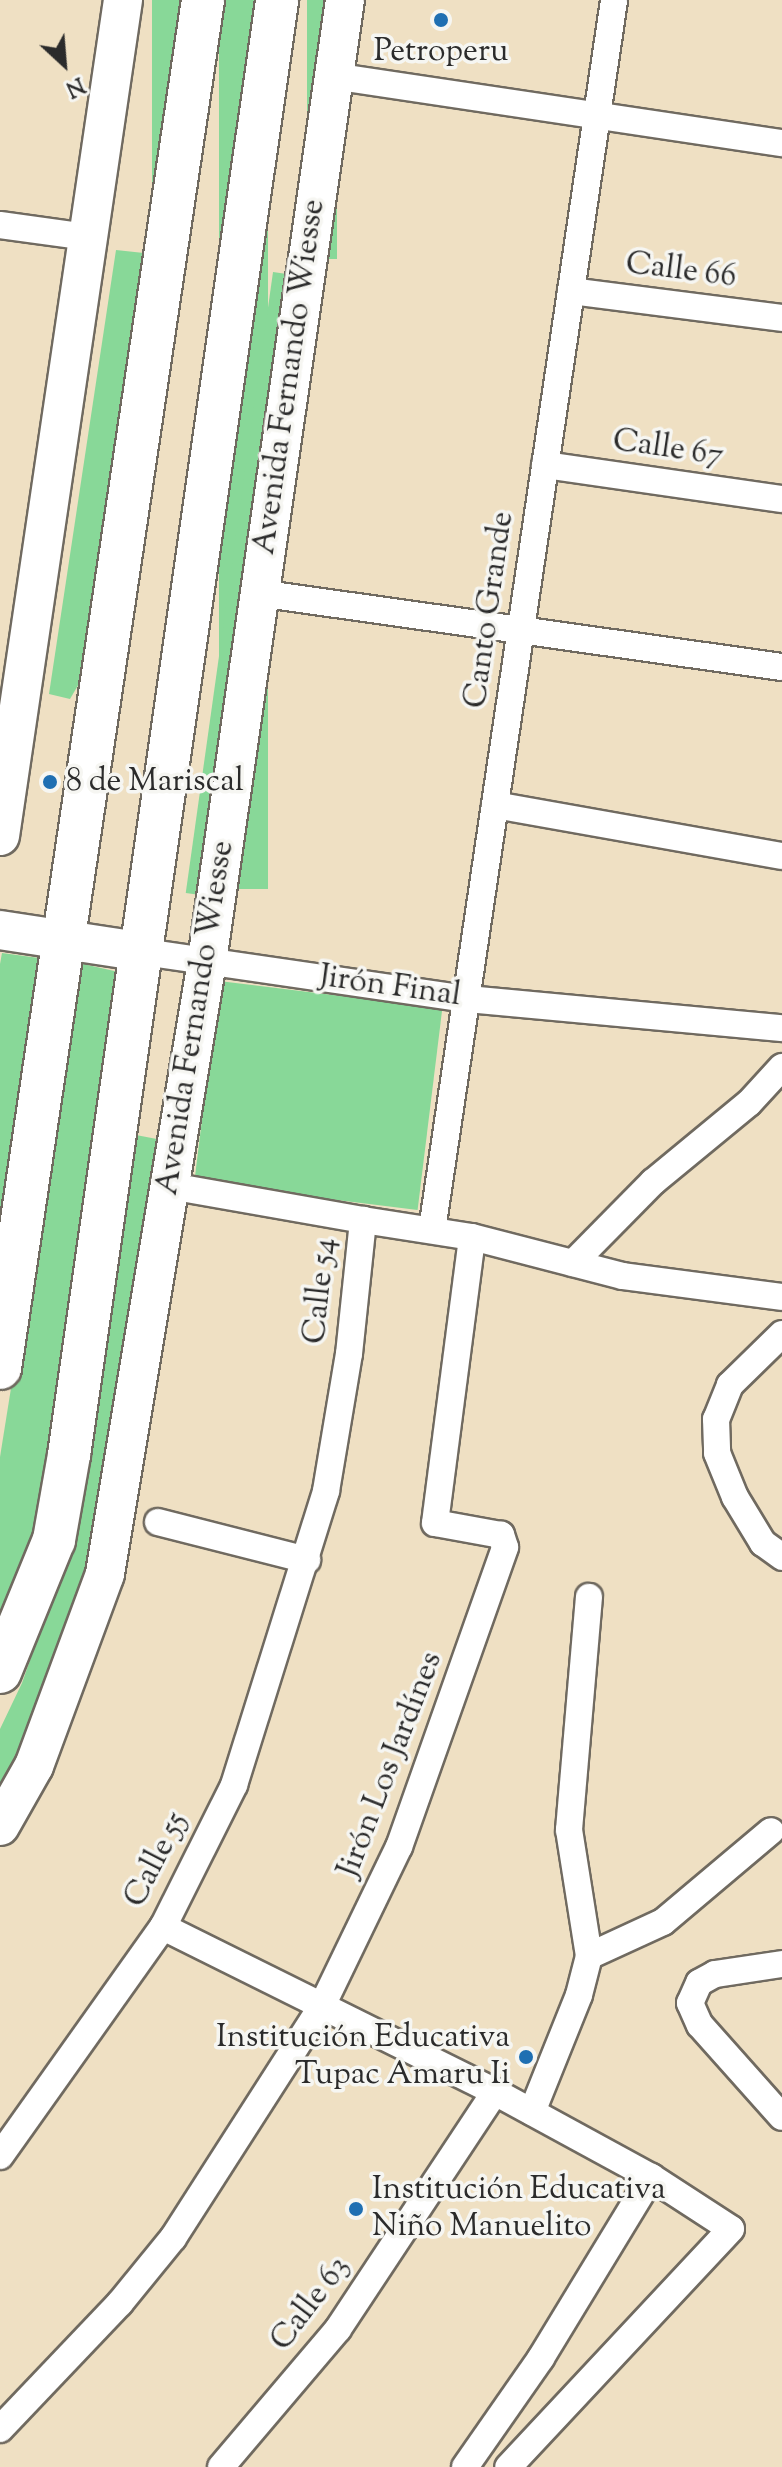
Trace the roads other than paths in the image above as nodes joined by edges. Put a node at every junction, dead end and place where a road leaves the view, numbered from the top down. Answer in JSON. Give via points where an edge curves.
{"nodes":[{"id":1,"x":123,"y":0,"type":"edge"},
{"id":2,"x":203,"y":0,"type":"edge"},
{"id":3,"x":277,"y":0,"type":"edge"},
{"id":4,"x":345,"y":0,"type":"edge"},
{"id":5,"x":614,"y":0,"type":"edge"},
{"id":6,"x":333,"y":76,"type":"junction"},
{"id":7,"x":597,"y":118,"type":"junction"},
{"id":8,"x":782,"y":143,"type":"edge"},
{"id":9,"x":0,"y":225,"type":"edge"},
{"id":10,"x":88,"y":237,"type":"junction"},
{"id":11,"x":571,"y":291,"type":"junction"},
{"id":12,"x":782,"y":318,"type":"edge"},
{"id":13,"x":545,"y":465,"type":"junction"},
{"id":14,"x":782,"y":499,"type":"edge"},
{"id":15,"x":258,"y":593,"type":"junction"},
{"id":16,"x":521,"y":631,"type":"junction"},
{"id":17,"x":782,"y":667,"type":"edge"},
{"id":18,"x":495,"y":805,"type":"junction"},
{"id":19,"x":0,"y":836,"type":"edge"},
{"id":20,"x":782,"y":856,"type":"edge"},
{"id":21,"x":0,"y":930,"type":"edge"},
{"id":22,"x":64,"y":940,"type":"junction"},
{"id":23,"x":137,"y":951,"type":"junction"},
{"id":24,"x":207,"y":961,"type":"junction"},
{"id":25,"x":467,"y":999,"type":"junction"},
{"id":26,"x":782,"y":1028,"type":"edge"},
{"id":27,"x":782,"y":1067,"type":"edge"},
{"id":28,"x":171,"y":1186,"type":"junction"},
{"id":29,"x":363,"y":1220,"type":"junction"},
{"id":30,"x":432,"y":1230,"type":"junction"},
{"id":31,"x":472,"y":1237,"type":"junction"},
{"id":32,"x":573,"y":1263,"type":"junction"},
{"id":33,"x":782,"y":1297,"type":"edge"},
{"id":34,"x":782,"y":1334,"type":"edge"},
{"id":35,"x":0,"y":1368,"type":"edge"},
{"id":36,"x":158,"y":1522,"type":"dead end"},
{"id":37,"x":782,"y":1557,"type":"edge"},
{"id":38,"x":307,"y":1560,"type":"junction"},
{"id":39,"x":589,"y":1597,"type":"dead end"},
{"id":40,"x":0,"y":1672,"type":"edge"},
{"id":41,"x":0,"y":1826,"type":"edge"},
{"id":42,"x":771,"y":1831,"type":"dead end"},
{"id":43,"x":163,"y":1927,"type":"junction"},
{"id":44,"x":589,"y":1956,"type":"junction"},
{"id":45,"x":782,"y":1964,"type":"edge"},
{"id":46,"x":322,"y":2006,"type":"junction"},
{"id":47,"x":495,"y":2092,"type":"junction"},
{"id":48,"x":532,"y":2112,"type":"junction"},
{"id":49,"x":782,"y":2117,"type":"edge"},
{"id":50,"x":0,"y":2156,"type":"edge"},
{"id":51,"x":651,"y":2177,"type":"junction"},
{"id":52,"x":0,"y":2429,"type":"edge"},
{"id":53,"x":221,"y":2467,"type":"edge"},
{"id":54,"x":465,"y":2467,"type":"edge"},
{"id":55,"x":508,"y":2467,"type":"edge"}],
"edges":[{"from":1,"to":10,"type":"main road"},
{"from":2,"to":22,"type":"main road"},
{"from":3,"to":23,"type":"main road","name":"Avenida Fernando Wiesse"},
{"from":4,"to":6,"type":"main road","name":"Avenida Fernando Wiesse"},
{"from":5,"to":7,"type":"street","name":"Canto Grande"},
{"from":6,"to":7,"type":"street"},
{"from":6,"to":15,"type":"main road","name":"Avenida Fernando Wiesse"},
{"from":7,"to":8,"type":"street"},
{"from":7,"to":11,"type":"street","name":"Canto Grande"},
{"from":9,"to":10,"type":"street"},
{"from":10,"to":19,"type":"main road"},
{"from":11,"to":12,"type":"street","name":"Calle 66"},
{"from":11,"to":13,"type":"street","name":"Canto Grande"},
{"from":13,"to":14,"type":"street","name":"Calle 67"},
{"from":13,"to":16,"type":"street","name":"Canto Grande"},
{"from":15,"to":16,"type":"street"},
{"from":15,"to":24,"type":"main road","name":"Avenida Fernando Wiesse"},
{"from":16,"to":17,"type":"street"},
{"from":16,"to":18,"type":"street","name":"Canto Grande"},
{"from":18,"to":20,"type":"street"},
{"from":18,"to":25,"type":"street","name":"Canto Grande"},
{"from":21,"to":22,"type":"main road","name":"Jirón Final"},
{"from":22,"to":23,"type":"main road","name":"Jirón Final"},
{"from":22,"to":35,"type":"main road"},
{"from":23,"to":24,"type":"street","name":"Jirón Final"},
{"from":23,"to":40,"type":"main road","name":"Avenida Fernando Wiesse","via":[[54,1540]]},
{"from":24,"to":25,"type":"street","name":"Jirón Final"},
{"from":24,"to":28,"type":"main road","name":"Avenida Fernando Wiesse"},
{"from":25,"to":26,"type":"street","name":"Jirón Final"},
{"from":25,"to":30,"type":"street","name":"Canto Grande"},
{"from":27,"to":32,"type":"street","via":[[749,1103],[653,1182]]},
{"from":28,"to":29,"type":"street","name":"Calle 54"},
{"from":28,"to":41,"type":"main road","name":"Avenida Fernando Wiesse","via":[[105,1574],[34,1766]]},
{"from":29,"to":30,"type":"street"},
{"from":29,"to":38,"type":"street","name":"Calle 54","via":[[349,1354],[326,1491]]},
{"from":30,"to":31,"type":"street"},
{"from":31,"to":32,"type":"street"},
{"from":31,"to":46,"type":"street","name":"Jirón Los Jardínes","via":[[435,1523],[501,1535],[504,1542],[427,1778],[368,1919]]},
{"from":32,"to":33,"type":"street","via":[[623,1276]]},
{"from":34,"to":37,"type":"street","via":[[730,1385],[716,1419],[717,1453],[735,1497],[763,1543]]},
{"from":36,"to":38,"type":"street"},
{"from":38,"to":43,"type":"street","name":"Calle 55","via":[[234,1785]]},
{"from":39,"to":44,"type":"street","via":[[569,1830]]},
{"from":42,"to":44,"type":"street","via":[[663,1922]]},
{"from":43,"to":46,"type":"street"},
{"from":43,"to":50,"type":"street","name":"Calle 55"},
{"from":44,"to":48,"type":"street"},
{"from":45,"to":49,"type":"street","via":[[715,1974],[699,1983],[690,2003],[700,2025]]},
{"from":46,"to":47,"type":"street"},
{"from":46,"to":52,"type":"street","name":"Jirón Los Jardínes","via":[[173,2238],[120,2303]]},
{"from":47,"to":48,"type":"street"},
{"from":47,"to":53,"type":"street","name":"Calle 63","via":[[338,2329]]},
{"from":48,"to":51,"type":"street"},
{"from":51,"to":54,"type":"street","via":[[541,2358]]},
{"from":51,"to":55,"type":"street","via":[[731,2229]]}]}
